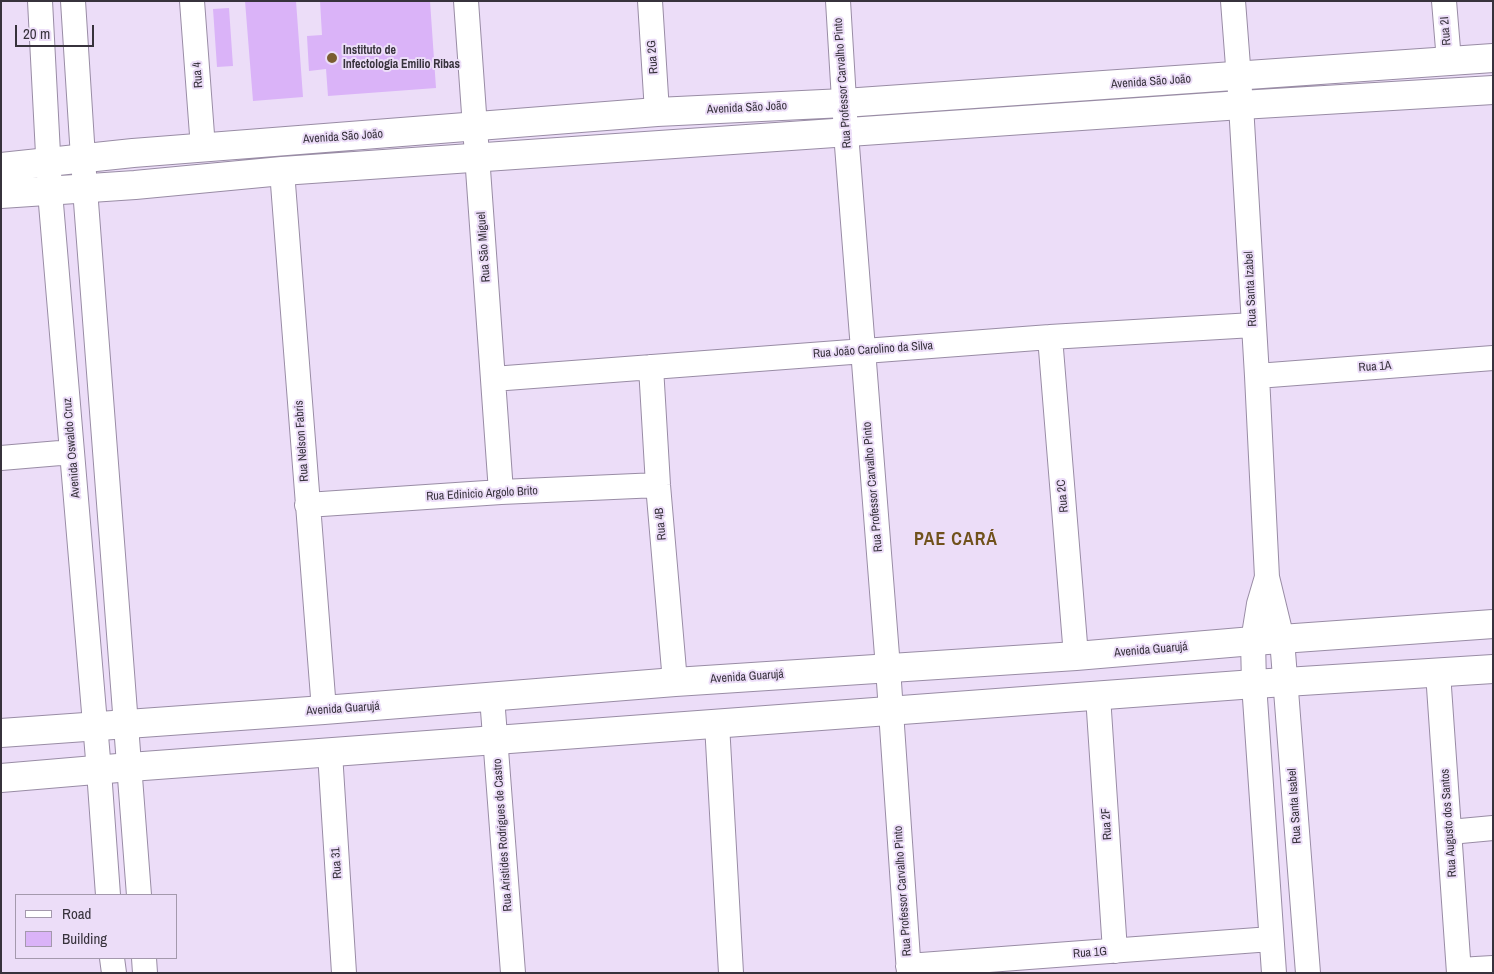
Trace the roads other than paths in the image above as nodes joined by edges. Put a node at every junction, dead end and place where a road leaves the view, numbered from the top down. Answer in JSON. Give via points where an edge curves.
{"nodes":[{"id":1,"x":40,"y":1,"type":"edge"},
{"id":2,"x":73,"y":1,"type":"edge"},
{"id":3,"x":192,"y":1,"type":"edge"},
{"id":4,"x":466,"y":1,"type":"edge"},
{"id":5,"x":650,"y":1,"type":"edge"},
{"id":6,"x":838,"y":1,"type":"edge"},
{"id":7,"x":1233,"y":1,"type":"edge"},
{"id":8,"x":1444,"y":1,"type":"edge"},
{"id":9,"x":1493,"y":58,"type":"edge"},
{"id":10,"x":1449,"y":61,"type":"junction"},
{"id":11,"x":1238,"y":76,"type":"junction"},
{"id":12,"x":1493,"y":90,"type":"edge"},
{"id":13,"x":844,"y":103,"type":"junction"},
{"id":14,"x":1241,"y":106,"type":"junction"},
{"id":15,"x":657,"y":112,"type":"junction"},
{"id":16,"x":475,"y":127,"type":"junction"},
{"id":17,"x":846,"y":133,"type":"junction"},
{"id":18,"x":203,"y":148,"type":"junction"},
{"id":19,"x":84,"y":158,"type":"junction"},
{"id":20,"x":477,"y":158,"type":"junction"},
{"id":21,"x":48,"y":162,"type":"junction"},
{"id":22,"x":1,"y":167,"type":"edge"},
{"id":23,"x":282,"y":171,"type":"junction"},
{"id":24,"x":85,"y":189,"type":"junction"},
{"id":25,"x":50,"y":192,"type":"junction"},
{"id":26,"x":1,"y":194,"type":"edge"},
{"id":27,"x":1253,"y":325,"type":"junction"},
{"id":28,"x":1050,"y":337,"type":"junction"},
{"id":29,"x":862,"y":351,"type":"junction"},
{"id":30,"x":1493,"y":358,"type":"edge"},
{"id":31,"x":651,"y":367,"type":"junction"},
{"id":32,"x":1257,"y":376,"type":"junction"},
{"id":33,"x":493,"y":378,"type":"junction"},
{"id":34,"x":72,"y":452,"type":"junction"},
{"id":35,"x":1,"y":458,"type":"edge"},
{"id":36,"x":658,"y":485,"type":"junction"},
{"id":37,"x":501,"y":492,"type":"junction"},
{"id":38,"x":307,"y":505,"type":"junction"},
{"id":39,"x":1267,"y":577,"type":"junction"},
{"id":40,"x":1493,"y":624,"type":"edge"},
{"id":41,"x":1282,"y":639,"type":"junction"},
{"id":42,"x":1253,"y":641,"type":"junction"},
{"id":43,"x":1076,"y":656,"type":"junction"},
{"id":44,"x":888,"y":668,"type":"junction"},
{"id":45,"x":1493,"y":670,"type":"edge"},
{"id":46,"x":1438,"y":673,"type":"junction"},
{"id":47,"x":675,"y":682,"type":"junction"},
{"id":48,"x":1286,"y":682,"type":"junction"},
{"id":49,"x":1254,"y":684,"type":"junction"},
{"id":50,"x":1098,"y":696,"type":"junction"},
{"id":51,"x":492,"y":697,"type":"junction"},
{"id":52,"x":324,"y":710,"type":"junction"},
{"id":53,"x":891,"y":711,"type":"junction"},
{"id":54,"x":127,"y":723,"type":"junction"},
{"id":55,"x":717,"y":724,"type":"junction"},
{"id":56,"x":95,"y":726,"type":"junction"},
{"id":57,"x":1,"y":733,"type":"edge"},
{"id":58,"x":496,"y":740,"type":"junction"},
{"id":59,"x":330,"y":752,"type":"junction"},
{"id":60,"x":130,"y":767,"type":"junction"},
{"id":61,"x":99,"y":771,"type":"junction"},
{"id":62,"x":1,"y":778,"type":"edge"},
{"id":63,"x":1493,"y":828,"type":"edge"},
{"id":64,"x":1450,"y":832,"type":"junction"},
{"id":65,"x":108,"y":894,"type":"edge"},
{"id":66,"x":139,"y":894,"type":"edge"},
{"id":67,"x":1271,"y":939,"type":"junction"},
{"id":68,"x":1116,"y":951,"type":"junction"},
{"id":69,"x":112,"y":959,"type":"edge"},
{"id":70,"x":144,"y":959,"type":"edge"},
{"id":71,"x":1493,"y":968,"type":"edge"},
{"id":72,"x":909,"y":969,"type":"edge"},
{"id":73,"x":1459,"y":972,"type":"edge"},
{"id":74,"x":114,"y":973,"type":"edge"},
{"id":75,"x":145,"y":973,"type":"edge"},
{"id":76,"x":344,"y":973,"type":"edge"},
{"id":77,"x":513,"y":973,"type":"edge"},
{"id":78,"x":730,"y":973,"type":"edge"},
{"id":79,"x":1274,"y":973,"type":"edge"},
{"id":80,"x":1308,"y":973,"type":"edge"}],
"edges":[{"from":1,"to":21,"type":"street","name":"Avenida Oswaldo Cruz"},
{"from":2,"to":19,"type":"street"},
{"from":3,"to":18,"type":"street","name":"Rua 4"},
{"from":4,"to":16,"type":"street","name":"Rua São Miguel"},
{"from":5,"to":15,"type":"street","name":"Rua 2G"},
{"from":6,"to":13,"type":"street","name":"Rua Professor Carvalho Pinto"},
{"from":7,"to":11,"type":"street","name":"Rua Santa Izabel"},
{"from":8,"to":10,"type":"street","name":"Rua 2I"},
{"from":9,"to":10,"type":"street","name":"Avenida São João"},
{"from":10,"to":11,"type":"street","name":"Avenida São João"},
{"from":11,"to":13,"type":"street","name":"Avenida São João"},
{"from":11,"to":14,"type":"street","name":"Rua Santa Izabel"},
{"from":12,"to":14,"type":"street"},
{"from":13,"to":15,"type":"street","name":"Avenida São João"},
{"from":13,"to":17,"type":"street","name":"Rua Professor Carvalho Pinto"},
{"from":14,"to":17,"type":"street"},
{"from":14,"to":27,"type":"street","name":"Rua Santa Izabel"},
{"from":15,"to":16,"type":"street","name":"Avenida São João"},
{"from":16,"to":18,"type":"street","name":"Avenida São João"},
{"from":16,"to":20,"type":"street","name":"Rua São Miguel"},
{"from":17,"to":20,"type":"street"},
{"from":17,"to":29,"type":"street","name":"Rua Professor Carvalho Pinto"},
{"from":18,"to":19,"type":"street","name":"Avenida São João"},
{"from":19,"to":21,"type":"street","name":"Avenida São João"},
{"from":19,"to":24,"type":"street"},
{"from":20,"to":23,"type":"street"},
{"from":20,"to":33,"type":"street","name":"Rua São Miguel"},
{"from":21,"to":22,"type":"street","name":"Avenida São João"},
{"from":21,"to":25,"type":"street","name":"Avenida Oswaldo Cruz"},
{"from":23,"to":24,"type":"street"},
{"from":23,"to":38,"type":"street","name":"Rua Nelson Fabris"},
{"from":24,"to":25,"type":"street"},
{"from":24,"to":54,"type":"street"},
{"from":25,"to":26,"type":"street"},
{"from":25,"to":34,"type":"street","name":"Avenida Oswaldo Cruz"},
{"from":27,"to":28,"type":"street","name":"Rua João Carolino da Silva"},
{"from":27,"to":32,"type":"street","name":"Rua Santa Izabel"},
{"from":28,"to":29,"type":"street","name":"Rua João Carolino da Silva"},
{"from":28,"to":43,"type":"street","name":"Rua 2C"},
{"from":29,"to":31,"type":"street","name":"Rua João Carolino da Silva"},
{"from":29,"to":44,"type":"street","name":"Rua Professor Carvalho Pinto"},
{"from":30,"to":32,"type":"street","name":"Rua 1A"},
{"from":31,"to":33,"type":"street","name":"Rua João Carolino da Silva"},
{"from":31,"to":36,"type":"street","name":"Rua 4B"},
{"from":32,"to":39,"type":"street","name":"Rua Santa Izabel"},
{"from":33,"to":37,"type":"street","name":"Rua São Miguel"},
{"from":34,"to":35,"type":"street"},
{"from":34,"to":56,"type":"street","name":"Avenida Oswaldo Cruz"},
{"from":36,"to":37,"type":"street","name":"Rua Edinicio Argolo Brito"},
{"from":36,"to":47,"type":"street","name":"Rua 4B"},
{"from":37,"to":38,"type":"street","name":"Rua Edinicio Argolo Brito"},
{"from":38,"to":52,"type":"street","name":"Rua Nelson Fabris"},
{"from":39,"to":41,"type":"street","name":"Rua Santa Izabel"},
{"from":39,"to":42,"type":"street","name":"Rua Santa Izabel"},
{"from":40,"to":41,"type":"street","name":"Avenida Guarujá"},
{"from":41,"to":42,"type":"street","name":"Avenida Guarujá"},
{"from":41,"to":48,"type":"street","name":"Rua Santa Isabel"},
{"from":42,"to":43,"type":"street","name":"Avenida Guarujá"},
{"from":42,"to":49,"type":"street"},
{"from":43,"to":44,"type":"street","name":"Avenida Guarujá"},
{"from":44,"to":47,"type":"street","name":"Avenida Guarujá"},
{"from":44,"to":53,"type":"street","name":"Rua Professor Carvalho Pinto"},
{"from":45,"to":46,"type":"street"},
{"from":46,"to":48,"type":"street"},
{"from":46,"to":64,"type":"street","name":"Rua Augusto dos Santos"},
{"from":47,"to":51,"type":"street","name":"Avenida Guarujá"},
{"from":48,"to":49,"type":"street"},
{"from":48,"to":80,"type":"street","name":"Rua Santa Isabel"},
{"from":49,"to":50,"type":"street"},
{"from":49,"to":67,"type":"street"},
{"from":50,"to":53,"type":"street"},
{"from":50,"to":68,"type":"street","name":"Rua 2F"},
{"from":51,"to":52,"type":"street","name":"Avenida Guarujá"},
{"from":51,"to":58,"type":"street","name":"Rua Aristides Rodrigues de Castro"},
{"from":52,"to":54,"type":"street","name":"Avenida Guarujá"},
{"from":53,"to":55,"type":"street"},
{"from":53,"to":72,"type":"street","name":"Rua Professor Carvalho Pinto"},
{"from":54,"to":56,"type":"street","name":"Avenida Guarujá"},
{"from":54,"to":60,"type":"street"},
{"from":55,"to":58,"type":"street"},
{"from":55,"to":78,"type":"street"},
{"from":56,"to":57,"type":"street","name":"Avenida Guarujá"},
{"from":56,"to":61,"type":"street","name":"Avenida Oswaldo Cruz"},
{"from":58,"to":59,"type":"street"},
{"from":58,"to":77,"type":"street","name":"Rua Aristides Rodrigues de Castro"},
{"from":59,"to":60,"type":"street"},
{"from":59,"to":76,"type":"street","name":"Rua 31"},
{"from":60,"to":61,"type":"street"},
{"from":60,"to":66,"type":"street"},
{"from":61,"to":62,"type":"street"},
{"from":61,"to":65,"type":"street","name":"Avenida Oswaldo Cruz"},
{"from":63,"to":64,"type":"street"},
{"from":64,"to":73,"type":"street","name":"Rua Augusto dos Santos"},
{"from":67,"to":68,"type":"street","name":"Rua 1G"},
{"from":67,"to":79,"type":"street"},
{"from":68,"to":72,"type":"street","name":"Rua 1G"},
{"from":69,"to":74,"type":"street"},
{"from":70,"to":75,"type":"street"},
{"from":71,"to":73,"type":"street"}]}
